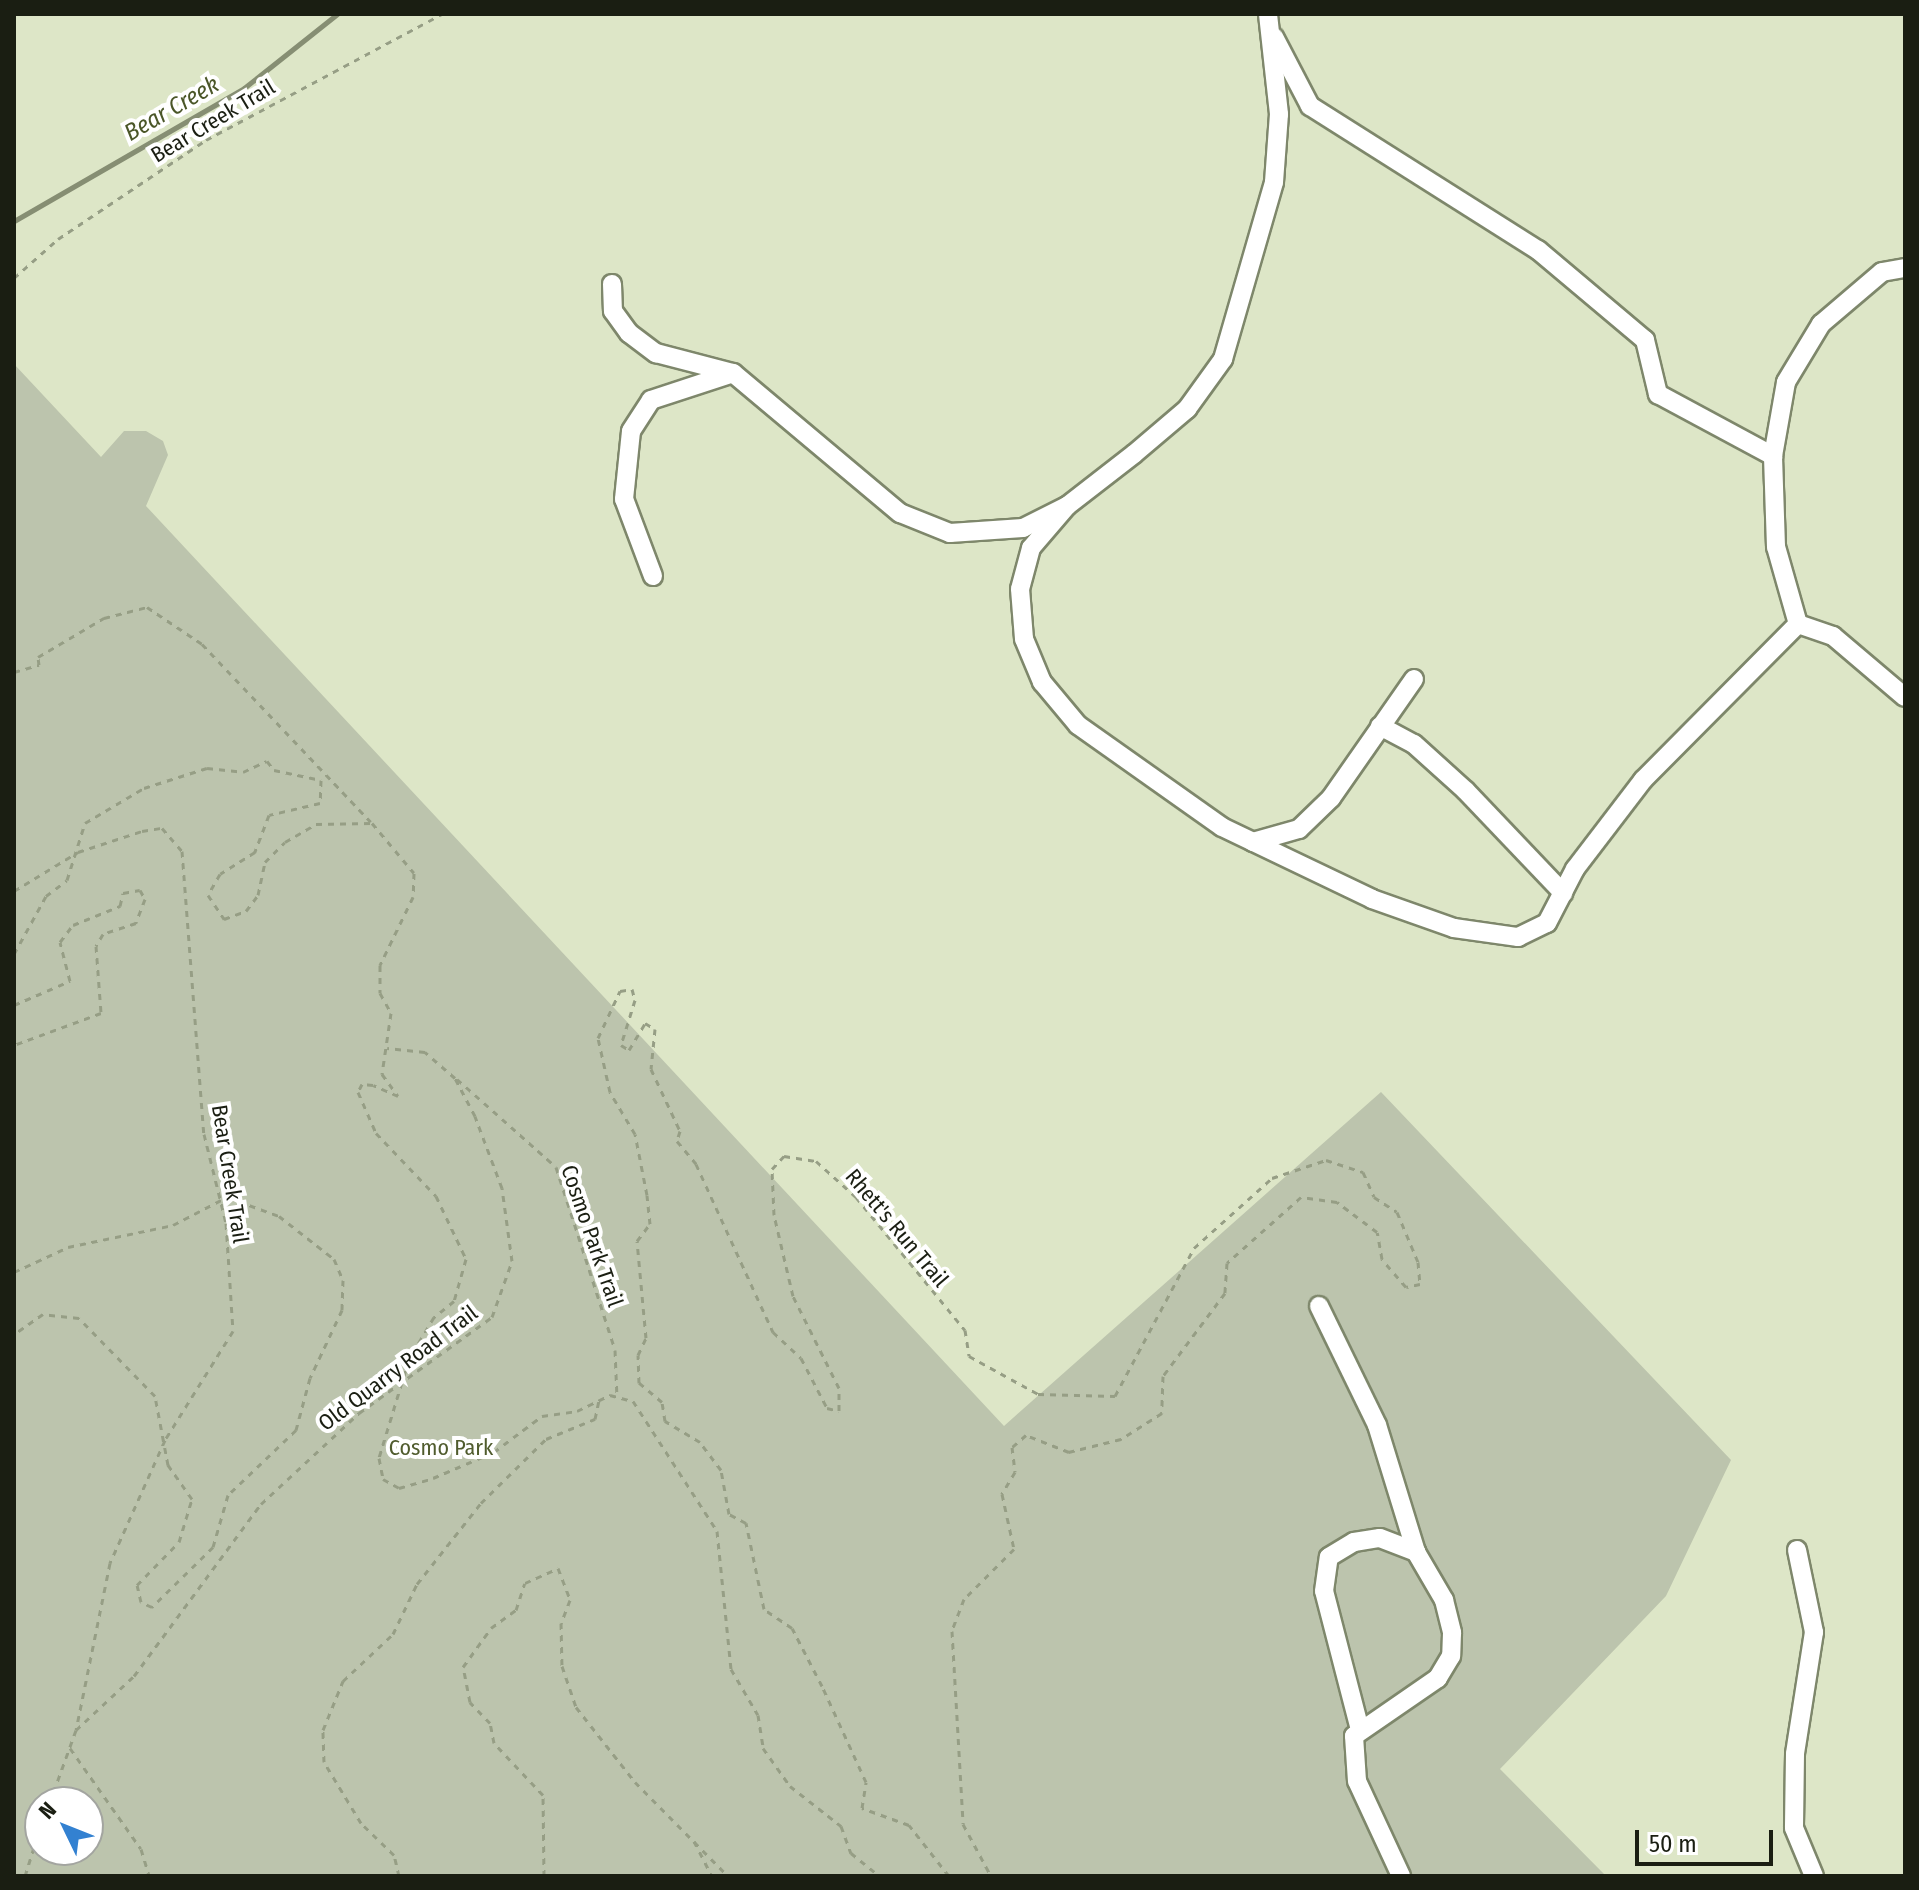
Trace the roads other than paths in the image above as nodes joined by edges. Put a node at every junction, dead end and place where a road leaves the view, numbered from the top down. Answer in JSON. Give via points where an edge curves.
{"nodes":[{"id":1,"x":1269,"y":21,"type":"edge"},
{"id":2,"x":1905,"y":268,"type":"edge"},
{"id":3,"x":612,"y":284,"type":"dead end"},
{"id":4,"x":733,"y":373,"type":"junction"},
{"id":5,"x":1773,"y":456,"type":"junction"},
{"id":6,"x":1067,"y":506,"type":"junction"},
{"id":7,"x":653,"y":576,"type":"dead end"},
{"id":8,"x":1798,"y":624,"type":"junction"},
{"id":9,"x":1414,"y":679,"type":"dead end"},
{"id":10,"x":1905,"y":697,"type":"edge"},
{"id":11,"x":1380,"y":726,"type":"junction"},
{"id":12,"x":1253,"y":842,"type":"junction"},
{"id":13,"x":1563,"y":893,"type":"junction"},
{"id":14,"x":1319,"y":1306,"type":"dead end"},
{"id":15,"x":1797,"y":1550,"type":"dead end"},
{"id":16,"x":1416,"y":1552,"type":"junction"},
{"id":17,"x":1359,"y":1726,"type":"junction"},
{"id":18,"x":1401,"y":1876,"type":"edge"},
{"id":19,"x":1814,"y":1876,"type":"edge"}],
"edges":[{"from":1,"to":5,"type":"lane","via":[[1310,106],[1538,250],[1645,340],[1658,394]]},
{"from":1,"to":6,"type":"lane","via":[[1279,114],[1274,182],[1223,359],[1187,409]]},
{"from":2,"to":5,"type":"lane","via":[[1882,272],[1821,324],[1786,382]]},
{"from":3,"to":4,"type":"lane","via":[[613,311],[656,353]]},
{"from":4,"to":6,"type":"lane","via":[[900,513],[950,533],[1023,528]]},
{"from":4,"to":7,"type":"lane","via":[[651,400],[631,431],[624,499]]},
{"from":5,"to":8,"type":"lane","via":[[1776,547]]},
{"from":6,"to":12,"type":"lane","via":[[1031,548],[1020,589],[1024,639],[1042,682],[1078,725],[1146,778]]},
{"from":8,"to":10,"type":"lane","via":[[1833,636]]},
{"from":8,"to":13,"type":"lane","via":[[1643,780]]},
{"from":9,"to":11,"type":"lane"},
{"from":11,"to":12,"type":"lane","via":[[1331,798],[1299,829]]},
{"from":11,"to":13,"type":"lane","via":[[1414,744],[1466,791]]},
{"from":12,"to":13,"type":"lane","via":[[1454,928],[1518,937],[1547,923]]},
{"from":14,"to":16,"type":"lane","via":[[1377,1425]]},
{"from":15,"to":19,"type":"lane","via":[[1814,1632],[1795,1754],[1794,1828]]},
{"from":16,"to":17,"type":"lane","via":[[1444,1600],[1451,1656],[1438,1678]]},
{"from":16,"to":17,"type":"lane","via":[[1380,1538],[1354,1542],[1329,1557],[1324,1591]]},
{"from":17,"to":18,"type":"lane","via":[[1357,1781]]}]}
